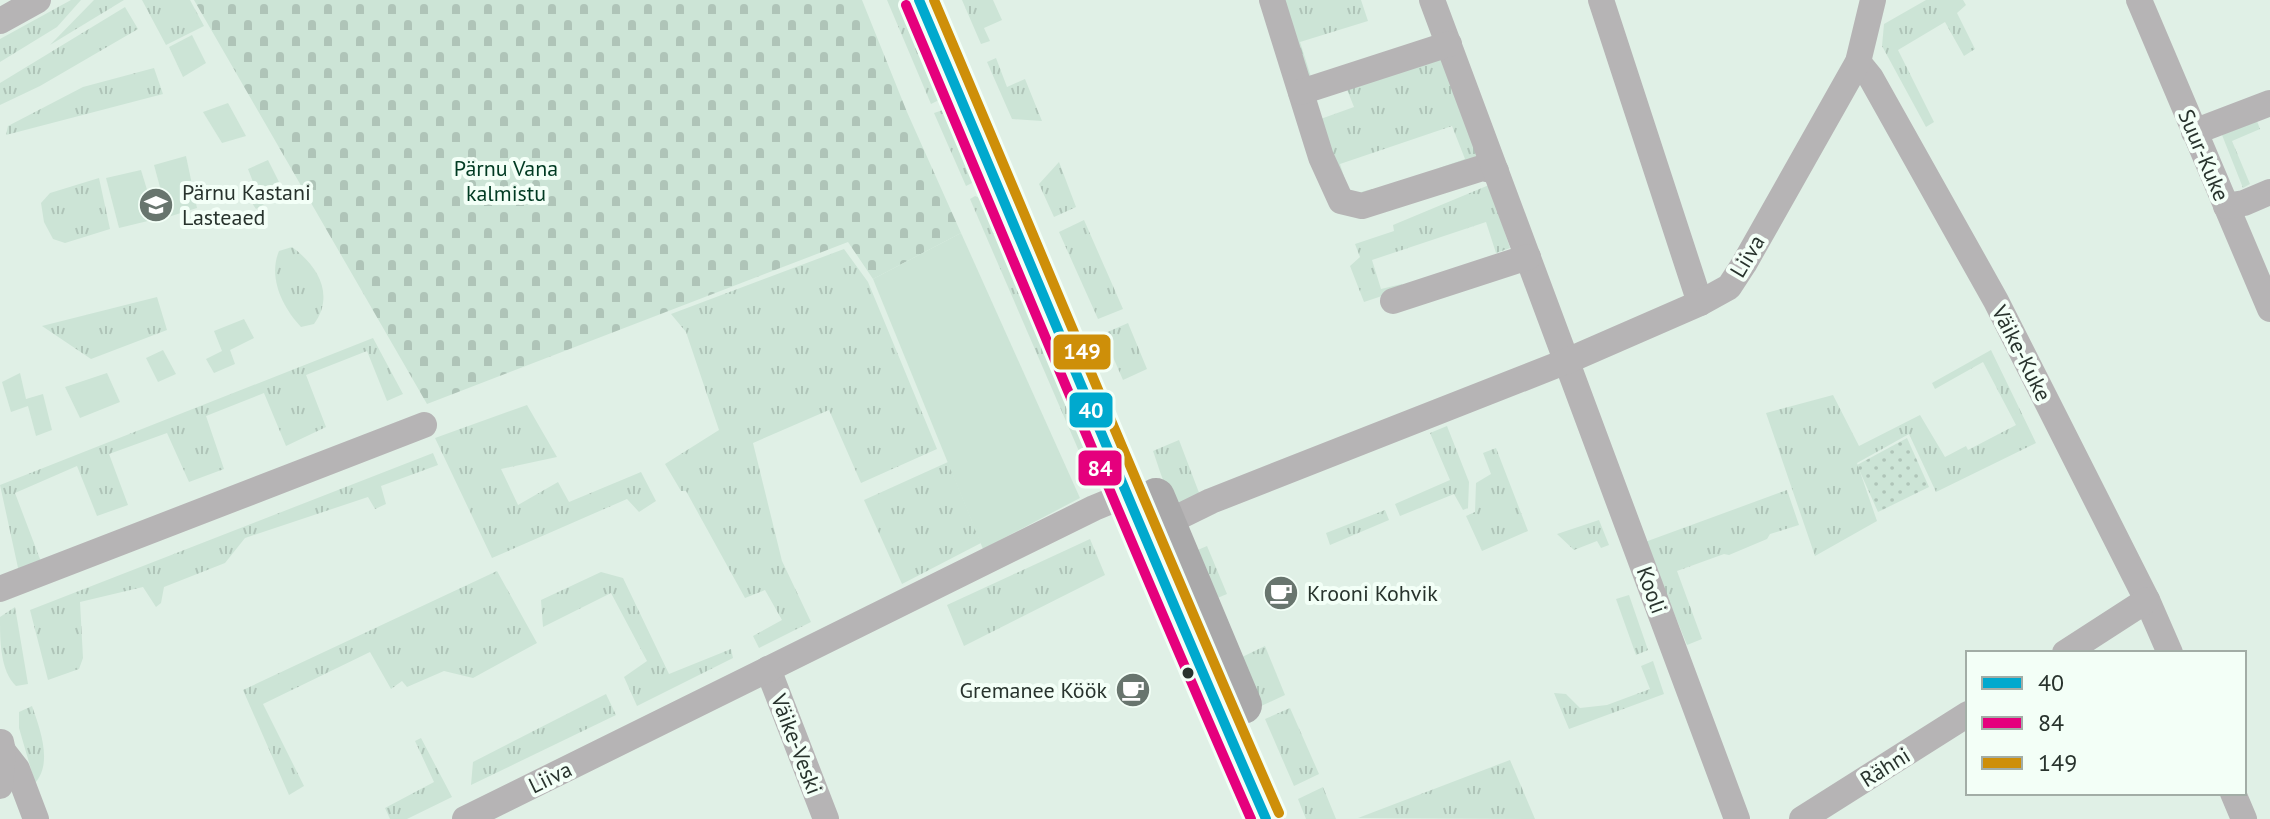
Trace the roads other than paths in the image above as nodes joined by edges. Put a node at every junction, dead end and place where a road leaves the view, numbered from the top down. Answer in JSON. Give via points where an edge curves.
{"nodes":[{"id":1,"x":38,"y":0,"type":"edge"},
{"id":2,"x":919,"y":0,"type":"edge"},
{"id":3,"x":947,"y":0,"type":"edge"},
{"id":4,"x":1272,"y":0,"type":"edge"},
{"id":5,"x":1432,"y":0,"type":"edge"},
{"id":6,"x":1601,"y":0,"type":"edge"},
{"id":7,"x":1873,"y":0,"type":"edge"},
{"id":8,"x":2139,"y":0,"type":"edge"},
{"id":9,"x":0,"y":21,"type":"edge"},
{"id":10,"x":1449,"y":44,"type":"junction"},
{"id":11,"x":1858,"y":62,"type":"junction"},
{"id":12,"x":1301,"y":92,"type":"junction"},
{"id":13,"x":2270,"y":103,"type":"edge"},
{"id":14,"x":2194,"y":132,"type":"junction"},
{"id":15,"x":1496,"y":171,"type":"junction"},
{"id":16,"x":2270,"y":192,"type":"edge"},
{"id":17,"x":2226,"y":206,"type":"junction"},
{"id":18,"x":1528,"y":257,"type":"junction"},
{"id":19,"x":1393,"y":301,"type":"dead end"},
{"id":20,"x":1700,"y":303,"type":"junction"},
{"id":21,"x":2270,"y":309,"type":"edge"},
{"id":22,"x":1567,"y":361,"type":"junction"},
{"id":23,"x":424,"y":425,"type":"dead end"},
{"id":24,"x":1148,"y":512,"type":"junction"},
{"id":25,"x":0,"y":589,"type":"edge"},
{"id":26,"x":2147,"y":600,"type":"junction"},
{"id":27,"x":2068,"y":651,"type":"edge"},
{"id":28,"x":2169,"y":651,"type":"edge"},
{"id":29,"x":768,"y":669,"type":"junction"},
{"id":30,"x":1966,"y":715,"type":"edge"},
{"id":31,"x":2,"y":744,"type":"edge"},
{"id":32,"x":0,"y":786,"type":"edge"},
{"id":33,"x":2234,"y":795,"type":"edge"},
{"id":34,"x":36,"y":819,"type":"edge"},
{"id":35,"x":465,"y":819,"type":"edge"},
{"id":36,"x":826,"y":819,"type":"edge"},
{"id":37,"x":1266,"y":819,"type":"edge"},
{"id":38,"x":1290,"y":819,"type":"edge"},
{"id":39,"x":1737,"y":819,"type":"edge"},
{"id":40,"x":1802,"y":819,"type":"edge"},
{"id":41,"x":2244,"y":819,"type":"edge"}],
"edges":[{"from":1,"to":9,"type":"street"},
{"from":2,"to":24,"type":"main road"},
{"from":3,"to":24,"type":"main road"},
{"from":4,"to":12,"type":"street"},
{"from":5,"to":10,"type":"street","name":"Kooli"},
{"from":6,"to":20,"type":"street"},
{"from":7,"to":11,"type":"street","name":"Liiva"},
{"from":8,"to":14,"type":"street","name":"Suur-Kuke"},
{"from":10,"to":12,"type":"street"},
{"from":10,"to":15,"type":"street","name":"Kooli"},
{"from":11,"to":20,"type":"street","name":"Liiva","via":[[1729,287]]},
{"from":11,"to":26,"type":"street","name":"Väike-Kuke","via":[[1996,301]]},
{"from":12,"to":15,"type":"street","via":[[1341,201],[1362,206],[1482,168]]},
{"from":13,"to":14,"type":"street"},
{"from":14,"to":17,"type":"street","name":"Suur-Kuke"},
{"from":15,"to":18,"type":"street","name":"Kooli"},
{"from":16,"to":17,"type":"street"},
{"from":17,"to":21,"type":"street","name":"Suur-Kuke"},
{"from":18,"to":19,"type":"street"},
{"from":18,"to":22,"type":"street","name":"Kooli"},
{"from":20,"to":22,"type":"street","name":"Liiva"},
{"from":22,"to":24,"type":"street","name":"Liiva","via":[[1211,501]]},
{"from":22,"to":39,"type":"street","name":"Kooli"},
{"from":23,"to":25,"type":"street"},
{"from":24,"to":29,"type":"street","name":"Liiva","via":[[1081,514]]},
{"from":24,"to":37,"type":"main road","via":[[1197,664]]},
{"from":24,"to":38,"type":"main road"},
{"from":26,"to":27,"type":"street"},
{"from":26,"to":28,"type":"street","name":"Väike-Kuke"},
{"from":29,"to":35,"type":"street","name":"Liiva"},
{"from":29,"to":36,"type":"street","name":"Väike-Veski"},
{"from":30,"to":40,"type":"street","name":"Rähni"},
{"from":31,"to":32,"type":"street"},
{"from":31,"to":34,"type":"street"},
{"from":33,"to":41,"type":"street"}]}
